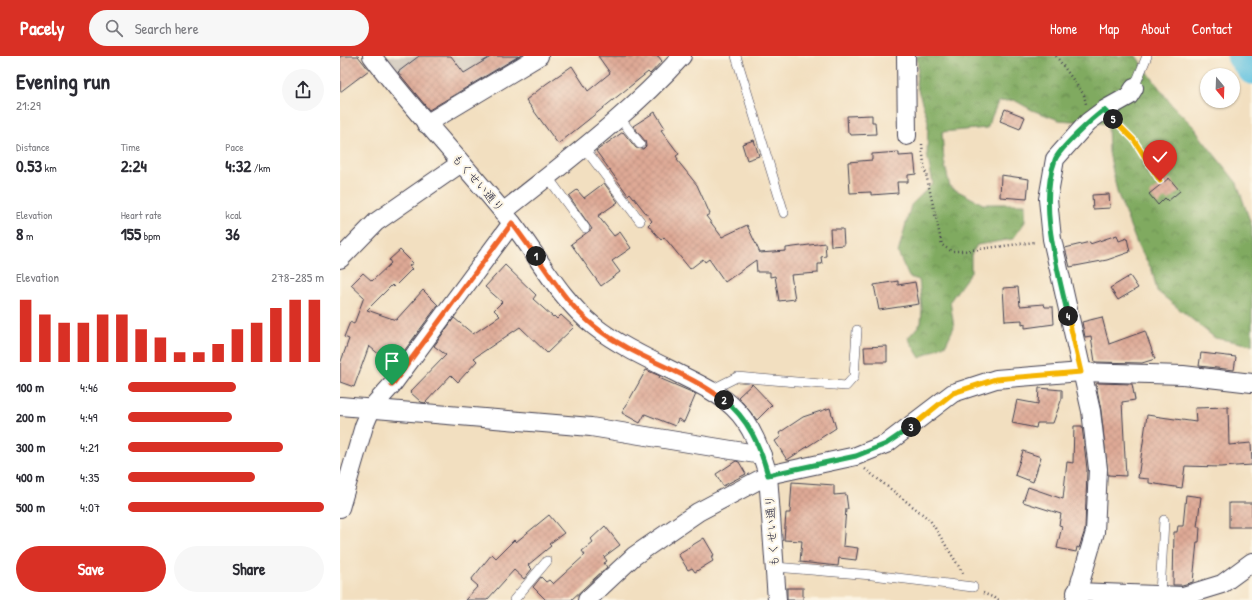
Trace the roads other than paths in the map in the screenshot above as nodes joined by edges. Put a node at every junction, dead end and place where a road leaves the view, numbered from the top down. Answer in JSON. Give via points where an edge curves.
{"nodes":[{"id":1,"x":372,"y":56,"type":"edge"},
{"id":2,"x":539,"y":56,"type":"edge"},
{"id":3,"x":682,"y":56,"type":"edge"},
{"id":4,"x":736,"y":56,"type":"edge"},
{"id":5,"x":906,"y":56,"type":"edge"},
{"id":6,"x":1147,"y":56,"type":"edge"},
{"id":7,"x":1134,"y":88,"type":"joint"},
{"id":8,"x":619,"y":117,"type":"junction"},
{"id":9,"x":426,"y":124,"type":"junction"},
{"id":10,"x":914,"y":139,"type":"road end"},
{"id":11,"x":640,"y":144,"type":"dead end"},
{"id":12,"x":583,"y":146,"type":"junction"},
{"id":13,"x":461,"y":163,"type":"junction"},
{"id":14,"x":547,"y":176,"type":"junction"},
{"id":15,"x":784,"y":213,"type":"dead end"},
{"id":16,"x":507,"y":218,"type":"junction"},
{"id":17,"x":640,"y":221,"type":"dead end"},
{"id":18,"x":585,"y":228,"type":"dead end"},
{"id":19,"x":340,"y":259,"type":"edge"},
{"id":20,"x":857,"y":330,"type":"dead end"},
{"id":21,"x":1081,"y":372,"type":"junction"},
{"id":22,"x":1252,"y":383,"type":"edge"},
{"id":23,"x":710,"y":390,"type":"junction"},
{"id":24,"x":340,"y":406,"type":"edge"},
{"id":25,"x":372,"y":407,"type":"junction"},
{"id":26,"x":762,"y":455,"type":"junction"},
{"id":27,"x":768,"y":475,"type":"junction"},
{"id":28,"x":340,"y":508,"type":"edge"},
{"id":29,"x":1164,"y":520,"type":"dead end"},
{"id":30,"x":547,"y":561,"type":"dead end"},
{"id":31,"x":1252,"y":562,"type":"edge"},
{"id":32,"x":775,"y":567,"type":"junction"},
{"id":33,"x":973,"y":587,"type":"road end"},
{"id":34,"x":1160,"y":594,"type":"junction"},
{"id":35,"x":1075,"y":596,"type":"edge"},
{"id":36,"x":514,"y":600,"type":"edge"},
{"id":37,"x":588,"y":600,"type":"edge"},
{"id":38,"x":777,"y":600,"type":"edge"}],
"edges":[{"from":1,"to":9,"type":"street","name":"もくせい通り"},
{"from":2,"to":9,"type":"street"},
{"from":3,"to":8,"type":"street"},
{"from":4,"to":15,"type":"lane"},
{"from":5,"to":10,"type":"street"},
{"from":6,"to":7,"type":"lane"},
{"from":7,"to":21,"type":"street","via":[[1129,96],[1088,122],[1055,159],[1048,199],[1052,239]]},
{"from":8,"to":11,"type":"lane"},
{"from":8,"to":12,"type":"street"},
{"from":9,"to":13,"type":"street","name":"もくせい通り"},
{"from":12,"to":14,"type":"street"},
{"from":12,"to":17,"type":"lane"},
{"from":13,"to":16,"type":"street","name":"もくせい通り"},
{"from":13,"to":19,"type":"street","via":[[376,222]]},
{"from":14,"to":16,"type":"street"},
{"from":14,"to":18,"type":"lane"},
{"from":16,"to":23,"type":"street","name":"もくせい通り","via":[[574,307],[594,327],[641,356]]},
{"from":16,"to":25,"type":"street","via":[[392,385]]},
{"from":20,"to":23,"type":"lane","via":[[854,378],[846,386],[737,377]]},
{"from":21,"to":22,"type":"street","via":[[1183,375]]},
{"from":21,"to":27,"type":"street","via":[[996,379],[953,393],[886,444],[856,456]]},
{"from":21,"to":35,"type":"street","via":[[1091,411],[1098,469],[1095,532]]},
{"from":23,"to":26,"type":"street","name":"もくせい通り","via":[[735,408],[754,436]]},
{"from":24,"to":25,"type":"street"},
{"from":25,"to":26,"type":"street","via":[[591,426]]},
{"from":25,"to":28,"type":"street"},
{"from":26,"to":27,"type":"street","name":"もくせい通り"},
{"from":27,"to":32,"type":"street","name":"もくせい通り"},
{"from":27,"to":37,"type":"street","via":[[698,512],[634,556]]},
{"from":29,"to":34,"type":"lane"},
{"from":30,"to":36,"type":"lane"},
{"from":31,"to":34,"type":"street","via":[[1222,584],[1204,591],[1184,596]]},
{"from":32,"to":33,"type":"lane"},
{"from":32,"to":38,"type":"street","name":"もくせい通り"},
{"from":34,"to":35,"type":"street"}]}
